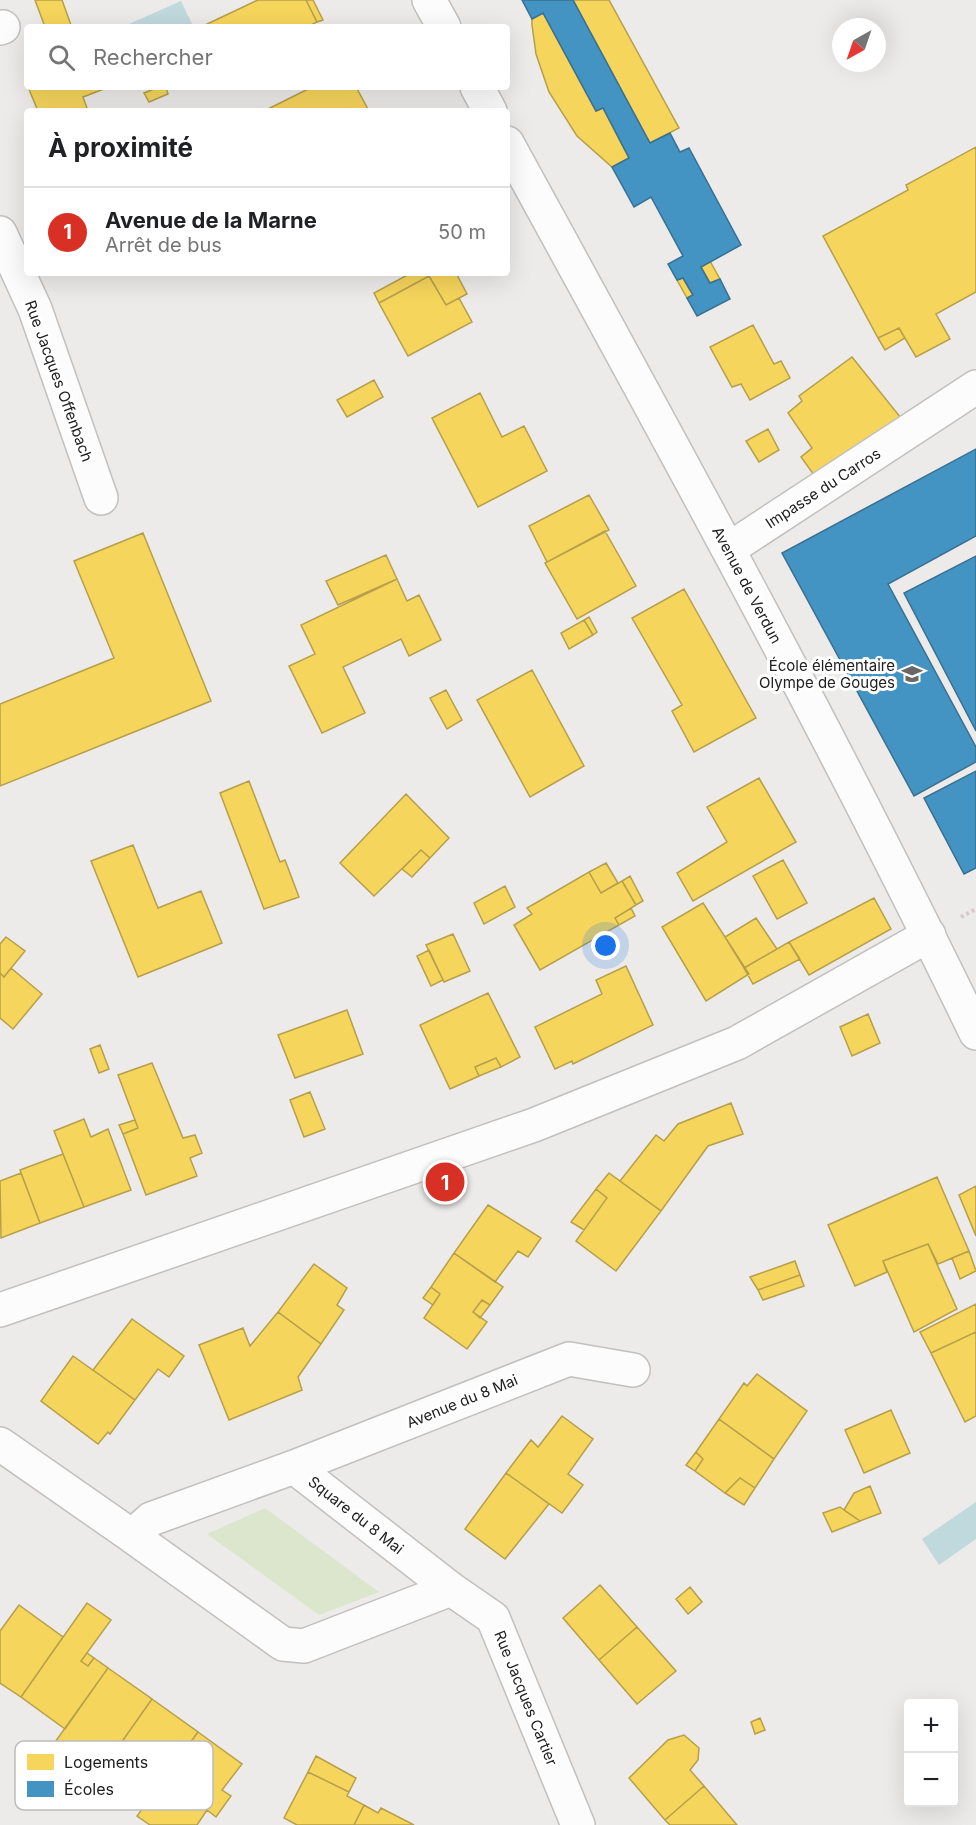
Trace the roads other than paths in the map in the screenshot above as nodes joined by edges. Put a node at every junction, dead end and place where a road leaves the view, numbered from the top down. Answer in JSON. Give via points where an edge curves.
{"nodes":[{"id":1,"x":429,"y":0,"type":"edge"},
{"id":2,"x":442,"y":24,"type":"edge"},
{"id":3,"x":479,"y":90,"type":"edge"},
{"id":4,"x":488,"y":108,"type":"edge"},
{"id":5,"x":510,"y":148,"type":"edge"},
{"id":6,"x":0,"y":233,"type":"edge"},
{"id":7,"x":976,"y":387,"type":"edge"},
{"id":8,"x":101,"y":498,"type":"dead end"},
{"id":9,"x":729,"y":549,"type":"junction"},
{"id":10,"x":929,"y":935,"type":"junction"},
{"id":11,"x":976,"y":1033,"type":"edge"},
{"id":12,"x":0,"y":1310,"type":"edge"},
{"id":13,"x":633,"y":1370,"type":"dead end"},
{"id":14,"x":0,"y":1444,"type":"edge"},
{"id":15,"x":294,"y":1467,"type":"junction"},
{"id":16,"x":132,"y":1536,"type":"junction"},
{"id":17,"x":451,"y":1589,"type":"junction"},
{"id":18,"x":578,"y":1825,"type":"edge"}],
"edges":[{"from":1,"to":2,"type":"street"},
{"from":3,"to":4,"type":"street"},
{"from":5,"to":9,"type":"street","name":"Avenue de Verdun"},
{"from":6,"to":8,"type":"street","name":"Rue Jacques Offenbach","via":[[35,309]]},
{"from":7,"to":9,"type":"street","name":"Impasse du Carros"},
{"from":9,"to":10,"type":"street","name":"Avenue de Verdun"},
{"from":10,"to":11,"type":"street","name":"Avenue de Verdun"},
{"from":10,"to":12,"type":"street","via":[[737,1043],[534,1125]]},
{"from":13,"to":15,"type":"street","name":"Avenue du 8 Mai","via":[[569,1359]]},
{"from":14,"to":16,"type":"street"},
{"from":15,"to":16,"type":"street","name":"Square du 8 Mai","via":[[151,1519]]},
{"from":15,"to":17,"type":"street","name":"Square du 8 Mai"},
{"from":16,"to":17,"type":"street","via":[[283,1644],[304,1646]]},
{"from":17,"to":18,"type":"street","name":"Rue Jacques Cartier","via":[[493,1618]]}]}
